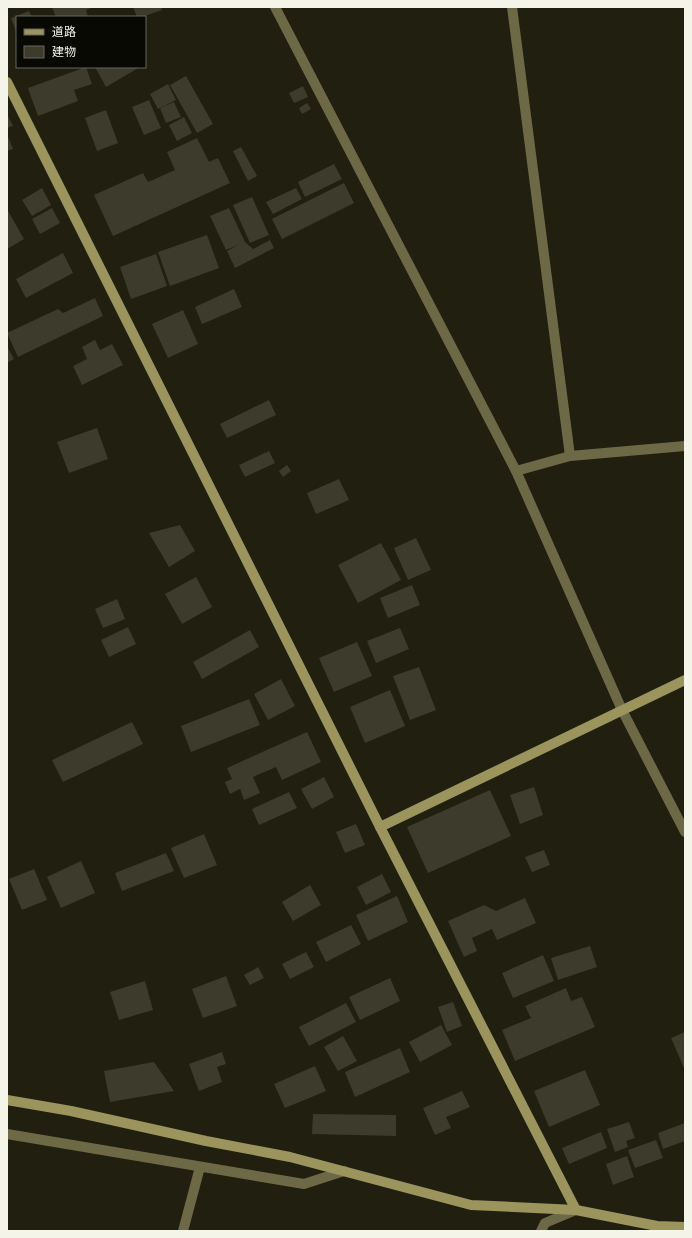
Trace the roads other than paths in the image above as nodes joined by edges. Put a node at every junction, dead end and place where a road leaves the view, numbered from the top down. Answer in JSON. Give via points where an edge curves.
{"nodes":[{"id":1,"x":275,"y":7,"type":"edge"},
{"id":2,"x":512,"y":7,"type":"edge"},
{"id":3,"x":7,"y":82,"type":"edge"},
{"id":4,"x":685,"y":446,"type":"edge"},
{"id":5,"x":570,"y":456,"type":"junction"},
{"id":6,"x":516,"y":471,"type":"junction"},
{"id":7,"x":685,"y":680,"type":"edge"},
{"id":8,"x":622,"y":710,"type":"junction"},
{"id":9,"x":380,"y":828,"type":"junction"},
{"id":10,"x":685,"y":832,"type":"edge"},
{"id":11,"x":7,"y":1100,"type":"edge"},
{"id":12,"x":7,"y":1134,"type":"edge"},
{"id":13,"x":200,"y":1167,"type":"junction"},
{"id":14,"x":344,"y":1171,"type":"junction"},
{"id":15,"x":576,"y":1210,"type":"junction"},
{"id":16,"x":685,"y":1227,"type":"edge"},
{"id":17,"x":183,"y":1231,"type":"edge"},
{"id":18,"x":541,"y":1231,"type":"edge"}],
"edges":[{"from":1,"to":6,"type":"street"},
{"from":2,"to":5,"type":"street"},
{"from":3,"to":9,"type":"street"},
{"from":4,"to":5,"type":"street"},
{"from":5,"to":6,"type":"street"},
{"from":6,"to":8,"type":"street"},
{"from":7,"to":8,"type":"street"},
{"from":8,"to":9,"type":"street"},
{"from":8,"to":10,"type":"street"},
{"from":9,"to":15,"type":"street"},
{"from":11,"to":14,"type":"street","via":[[290,1157]]},
{"from":12,"to":13,"type":"street"},
{"from":13,"to":14,"type":"street","via":[[304,1184]]},
{"from":13,"to":17,"type":"street"},
{"from":14,"to":15,"type":"street","via":[[471,1205]]},
{"from":15,"to":16,"type":"street","via":[[657,1226]]},
{"from":15,"to":18,"type":"street","via":[[545,1223]]}]}
